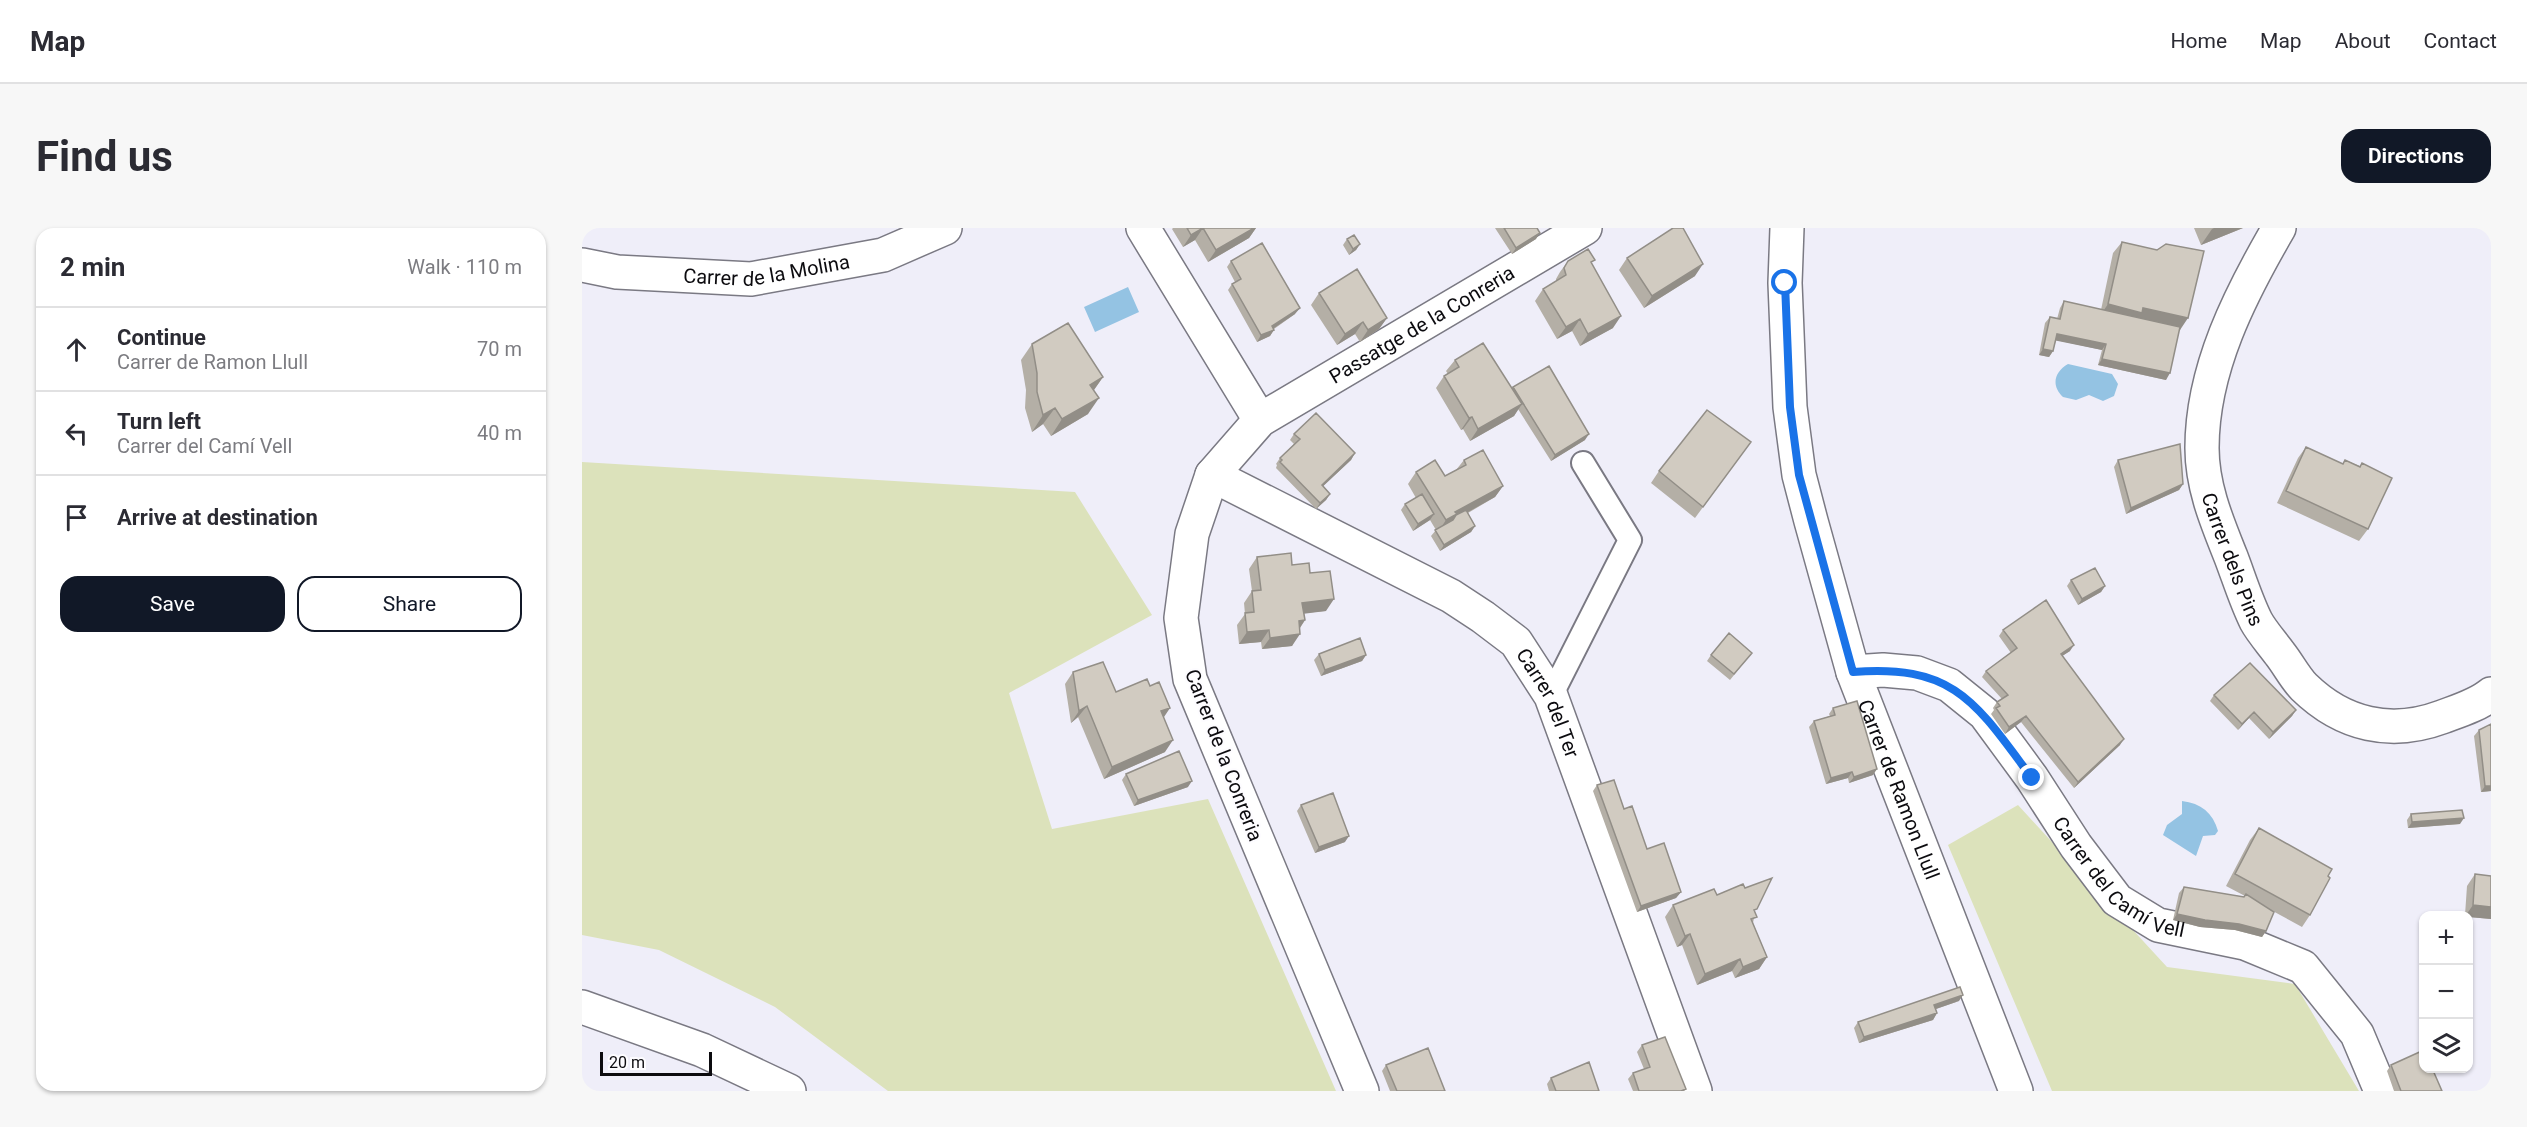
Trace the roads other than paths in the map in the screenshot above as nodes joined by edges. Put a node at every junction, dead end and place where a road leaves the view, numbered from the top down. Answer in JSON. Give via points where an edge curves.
{"nodes":[{"id":1,"x":945,"y":228,"type":"edge"},
{"id":2,"x":1143,"y":228,"type":"edge"},
{"id":3,"x":1585,"y":228,"type":"edge"},
{"id":4,"x":1787,"y":228,"type":"edge"},
{"id":5,"x":2279,"y":228,"type":"edge"},
{"id":6,"x":582,"y":265,"type":"edge"},
{"id":7,"x":1260,"y":420,"type":"junction"},
{"id":8,"x":1583,"y":463,"type":"dead end"},
{"id":9,"x":1212,"y":476,"type":"junction"},
{"id":10,"x":1853,"y":672,"type":"junction"},
{"id":11,"x":2491,"y":694,"type":"edge"},
{"id":12,"x":1551,"y":696,"type":"junction"},
{"id":13,"x":582,"y":1007,"type":"edge"},
{"id":14,"x":789,"y":1091,"type":"edge"},
{"id":15,"x":1362,"y":1091,"type":"edge"},
{"id":16,"x":1695,"y":1091,"type":"edge"},
{"id":17,"x":2016,"y":1091,"type":"edge"},
{"id":18,"x":2381,"y":1091,"type":"edge"}],
"edges":[{"from":1,"to":6,"type":"main road","name":"Carrer de la Molina","via":[[884,255],[751,279],[617,272]]},
{"from":2,"to":7,"type":"main road"},
{"from":3,"to":7,"type":"main road","name":"Passatge de la Conreria"},
{"from":4,"to":10,"type":"main road","name":"Carrer de Ramon Llull","via":[[1790,407],[1799,475]]},
{"from":5,"to":11,"type":"main road","name":"Carrer dels Pins","via":[[2234,317],[2212,369],[2204,404],[2202,450],[2208,497],[2257,621],[2303,686],[2332,708],[2363,723],[2393,727],[2425,723],[2460,711]]},
{"from":7,"to":9,"type":"main road","name":"Carrer de la Conreria"},
{"from":8,"to":12,"type":"lane","via":[[1630,540]]},
{"from":9,"to":12,"type":"main road","name":"Carrer del Ter","via":[[1451,596],[1516,642]]},
{"from":9,"to":15,"type":"main road","name":"Carrer de la Conreria","via":[[1192,534],[1181,618],[1190,679]]},
{"from":10,"to":17,"type":"main road","name":"Carrer de Ramon Llull"},
{"from":10,"to":18,"type":"main road","name":"Carrer del Camí Vell","via":[[1917,673],[1949,685],[1984,714],[2117,900],[2158,925],[2245,943],[2304,967],[2357,1034]]},
{"from":12,"to":16,"type":"main road","name":"Carrer del Ter"},
{"from":13,"to":14,"type":"main road","via":[[702,1050]]}]}
